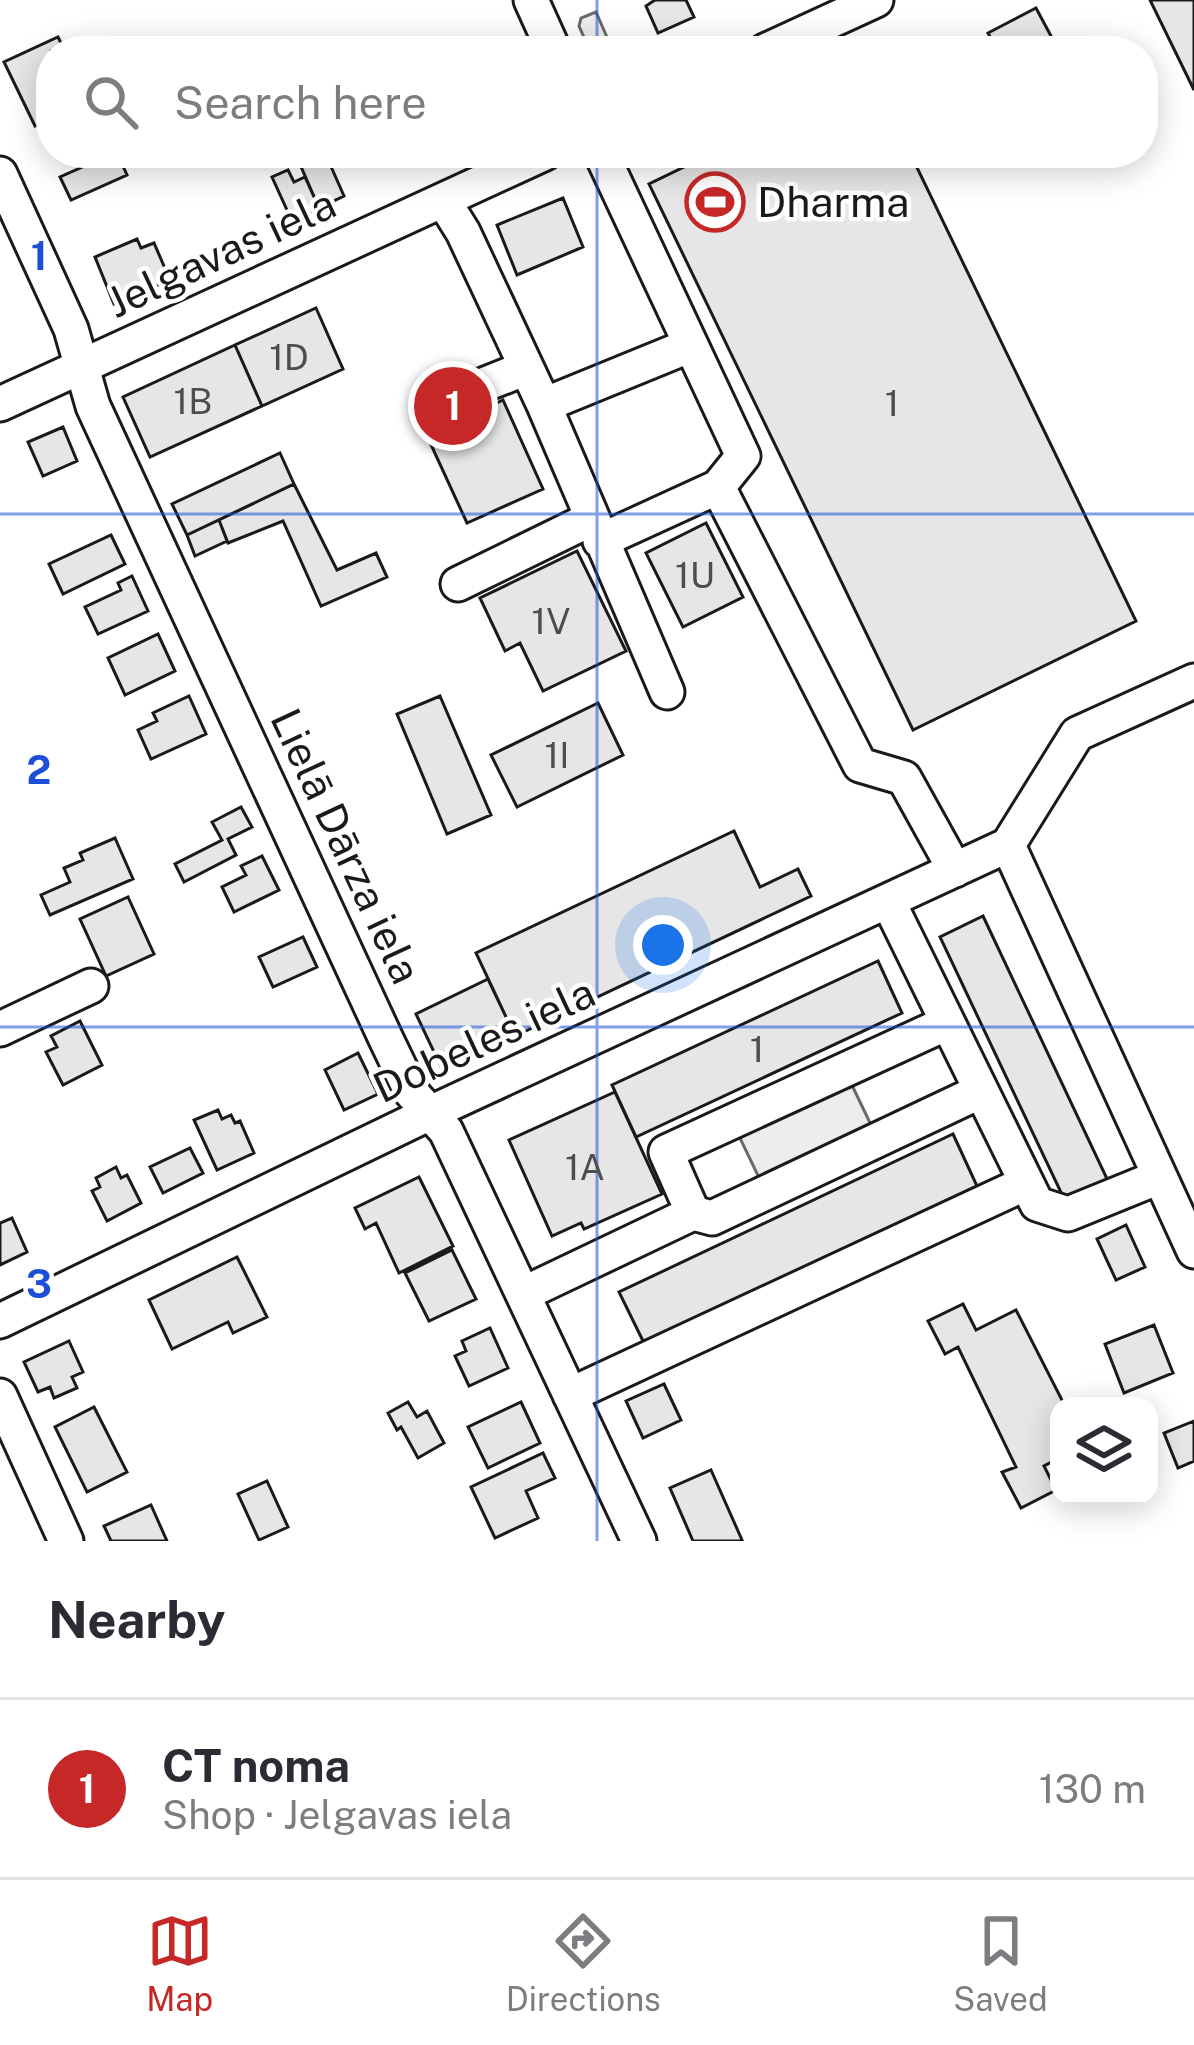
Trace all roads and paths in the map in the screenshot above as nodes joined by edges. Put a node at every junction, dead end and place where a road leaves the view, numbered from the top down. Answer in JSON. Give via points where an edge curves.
{"nodes":[{"id":1,"x":531,"y":0,"type":"edge"},
{"id":2,"x":876,"y":0,"type":"edge"},
{"id":3,"x":547,"y":36,"type":"edge"},
{"id":4,"x":798,"y":36,"type":"edge"},
{"id":5,"x":512,"y":168,"type":"edge"},
{"id":6,"x":608,"y":168,"type":"edge"},
{"id":7,"x":0,"y":174,"type":"edge"},
{"id":8,"x":443,"y":200,"type":"junction"},
{"id":9,"x":691,"y":345,"type":"junction"},
{"id":10,"x":81,"y":367,"type":"junction"},
{"id":11,"x":526,"y":368,"type":"junction"},
{"id":12,"x":458,"y":395,"type":"dead end"},
{"id":13,"x":0,"y":404,"type":"edge"},
{"id":14,"x":544,"y":405,"type":"junction"},
{"id":15,"x":718,"y":487,"type":"junction"},
{"id":16,"x":595,"y":530,"type":"junction"},
{"id":17,"x":458,"y":584,"type":"dead end"},
{"id":18,"x":1194,"y":681,"type":"edge"},
{"id":19,"x":667,"y":692,"type":"dead end"},
{"id":20,"x":1009,"y":845,"type":"junction"},
{"id":21,"x":955,"y":870,"type":"junction"},
{"id":22,"x":888,"y":901,"type":"junction"},
{"id":23,"x":91,"y":986,"type":"dead end"},
{"id":24,"x":947,"y":1023,"type":"junction"},
{"id":25,"x":0,"y":1030,"type":"edge"},
{"id":26,"x":981,"y":1091,"type":"junction"},
{"id":27,"x":430,"y":1113,"type":"junction"},
{"id":28,"x":1159,"y":1177,"type":"junction"},
{"id":29,"x":1026,"y":1183,"type":"junction"},
{"id":30,"x":693,"y":1213,"type":"junction"},
{"id":31,"x":1194,"y":1251,"type":"edge"},
{"id":32,"x":523,"y":1294,"type":"junction"},
{"id":33,"x":0,"y":1321,"type":"edge"},
{"id":34,"x":571,"y":1395,"type":"junction"},
{"id":35,"x":0,"y":1396,"type":"edge"},
{"id":36,"x":65,"y":1541,"type":"edge"},
{"id":37,"x":639,"y":1541,"type":"edge"}],
"edges":[{"from":1,"to":3,"type":"street"},
{"from":2,"to":4,"type":"street"},
{"from":5,"to":8,"type":"street","name":"Jelgavas iela"},
{"from":6,"to":9,"type":"street"},
{"from":7,"to":10,"type":"street","name":"Lielā Dārza iela"},
{"from":8,"to":10,"type":"street","name":"Jelgavas iela"},
{"from":8,"to":11,"type":"street"},
{"from":9,"to":14,"type":"street"},
{"from":9,"to":15,"type":"street","via":[[743,455]]},
{"from":10,"to":13,"type":"street","name":"Jelgavas iela"},
{"from":10,"to":27,"type":"street","name":"Lielā Dārza iela","via":[[376,1018]]},
{"from":11,"to":12,"type":"street"},
{"from":11,"to":14,"type":"street"},
{"from":14,"to":16,"type":"street"},
{"from":15,"to":16,"type":"street"},
{"from":15,"to":21,"type":"street","via":[[860,765],[904,778]]},
{"from":16,"to":17,"type":"street"},
{"from":16,"to":19,"type":"street"},
{"from":18,"to":20,"type":"street","via":[[1077,734]]},
{"from":20,"to":21,"type":"street","name":"Dobeles iela"},
{"from":20,"to":28,"type":"street"},
{"from":21,"to":22,"type":"street","name":"Dobeles iela"},
{"from":22,"to":24,"type":"street"},
{"from":22,"to":27,"type":"street","name":"Dobeles iela"},
{"from":23,"to":25,"type":"street"},
{"from":24,"to":26,"type":"street"},
{"from":24,"to":30,"type":"street","via":[[666,1152]]},
{"from":26,"to":29,"type":"street"},
{"from":26,"to":30,"type":"street","via":[[712,1218]]},
{"from":27,"to":32,"type":"street","name":"Lielā Dārza iela","via":[[446,1131]]},
{"from":27,"to":33,"type":"street","name":"Dobeles iela"},
{"from":28,"to":29,"type":"street","via":[[1068,1214],[1036,1204]]},
{"from":28,"to":31,"type":"street"},
{"from":29,"to":34,"type":"street"},
{"from":30,"to":32,"type":"street"},
{"from":32,"to":34,"type":"street","name":"Lielā Dārza iela"},
{"from":34,"to":37,"type":"street","name":"Lielā Dārza iela"},
{"from":35,"to":36,"type":"street"}]}
